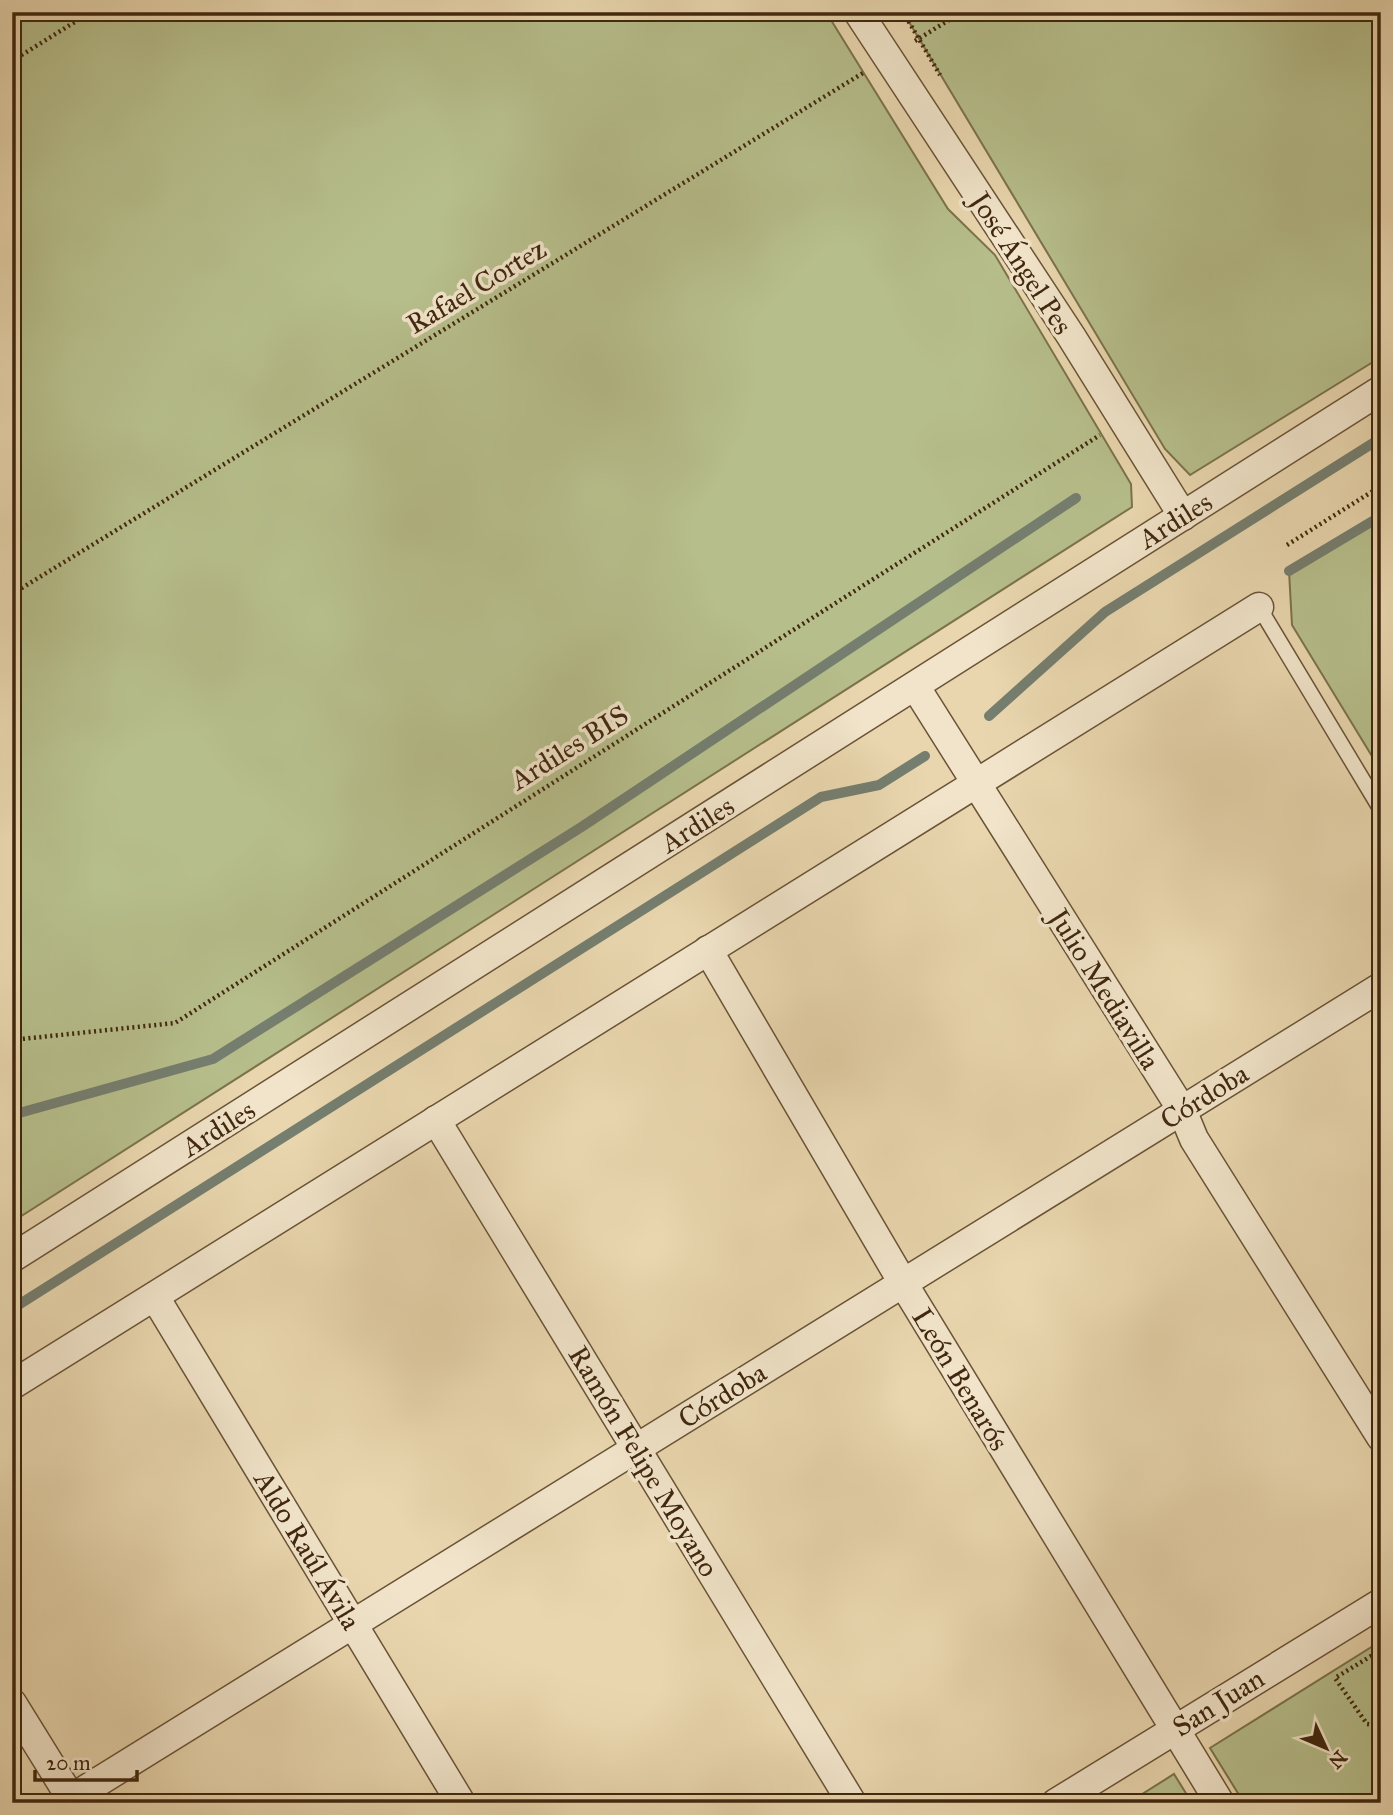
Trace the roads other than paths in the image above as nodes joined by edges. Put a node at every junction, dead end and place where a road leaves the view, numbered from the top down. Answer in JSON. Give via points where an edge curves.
{"nodes":[{"id":1,"x":858,"y":12,"type":"edge"},
{"id":2,"x":1381,"y":390,"type":"edge"},
{"id":3,"x":1183,"y":516,"type":"junction"},
{"id":4,"x":1259,"y":607,"type":"joint"},
{"id":5,"x":915,"y":686,"type":"junction"},
{"id":6,"x":976,"y":783,"type":"junction"},
{"id":7,"x":1381,"y":810,"type":"edge"},
{"id":8,"x":708,"y":950,"type":"junction"},
{"id":9,"x":1381,"y":987,"type":"edge"},
{"id":10,"x":1182,"y":1110,"type":"junction"},
{"id":11,"x":436,"y":1120,"type":"junction"},
{"id":12,"x":12,"y":1258,"type":"edge"},
{"id":13,"x":902,"y":1283,"type":"junction"},
{"id":14,"x":155,"y":1297,"type":"junction"},
{"id":15,"x":12,"y":1385,"type":"edge"},
{"id":16,"x":1381,"y":1437,"type":"edge"},
{"id":17,"x":636,"y":1448,"type":"junction"},
{"id":18,"x":1381,"y":1603,"type":"edge"},
{"id":19,"x":353,"y":1624,"type":"junction"},
{"id":20,"x":12,"y":1703,"type":"edge"},
{"id":21,"x":1174,"y":1730,"type":"junction"},
{"id":22,"x":70,"y":1801,"type":"edge"},
{"id":23,"x":461,"y":1803,"type":"edge"},
{"id":24,"x":852,"y":1803,"type":"edge"},
{"id":25,"x":1056,"y":1803,"type":"edge"},
{"id":26,"x":1220,"y":1803,"type":"edge"}],
"edges":[{"from":1,"to":3,"type":"street","name":"José Ángel Pes"},
{"from":2,"to":3,"type":"street","name":"Ardiles"},
{"from":3,"to":5,"type":"street","name":"Ardiles"},
{"from":4,"to":6,"type":"street"},
{"from":4,"to":7,"type":"lane"},
{"from":5,"to":6,"type":"street","name":"Julio Mediavilla"},
{"from":5,"to":12,"type":"street","name":"Ardiles"},
{"from":6,"to":8,"type":"street"},
{"from":6,"to":10,"type":"street","name":"Julio Mediavilla"},
{"from":8,"to":11,"type":"street"},
{"from":8,"to":13,"type":"street","name":"León Benarós"},
{"from":9,"to":10,"type":"street","name":"Córdoba"},
{"from":10,"to":13,"type":"street","name":"Córdoba"},
{"from":10,"to":16,"type":"street","name":"Julio Mediavilla","via":[[1194,1139]]},
{"from":11,"to":14,"type":"street"},
{"from":11,"to":17,"type":"street","name":"Ramón Felipe Moyano"},
{"from":13,"to":17,"type":"street","name":"Córdoba"},
{"from":13,"to":21,"type":"street","name":"León Benarós"},
{"from":14,"to":15,"type":"street"},
{"from":14,"to":19,"type":"street","name":"Aldo Raúl Ávila"},
{"from":17,"to":19,"type":"street","name":"Córdoba"},
{"from":17,"to":24,"type":"street","name":"Ramón Felipe Moyano"},
{"from":18,"to":21,"type":"street","name":"San Juan"},
{"from":19,"to":22,"type":"street","name":"Córdoba"},
{"from":19,"to":23,"type":"street","name":"Aldo Raúl Ávila"},
{"from":20,"to":22,"type":"street"},
{"from":21,"to":25,"type":"street","name":"San Juan"},
{"from":21,"to":26,"type":"street","name":"León Benarós"}]}
